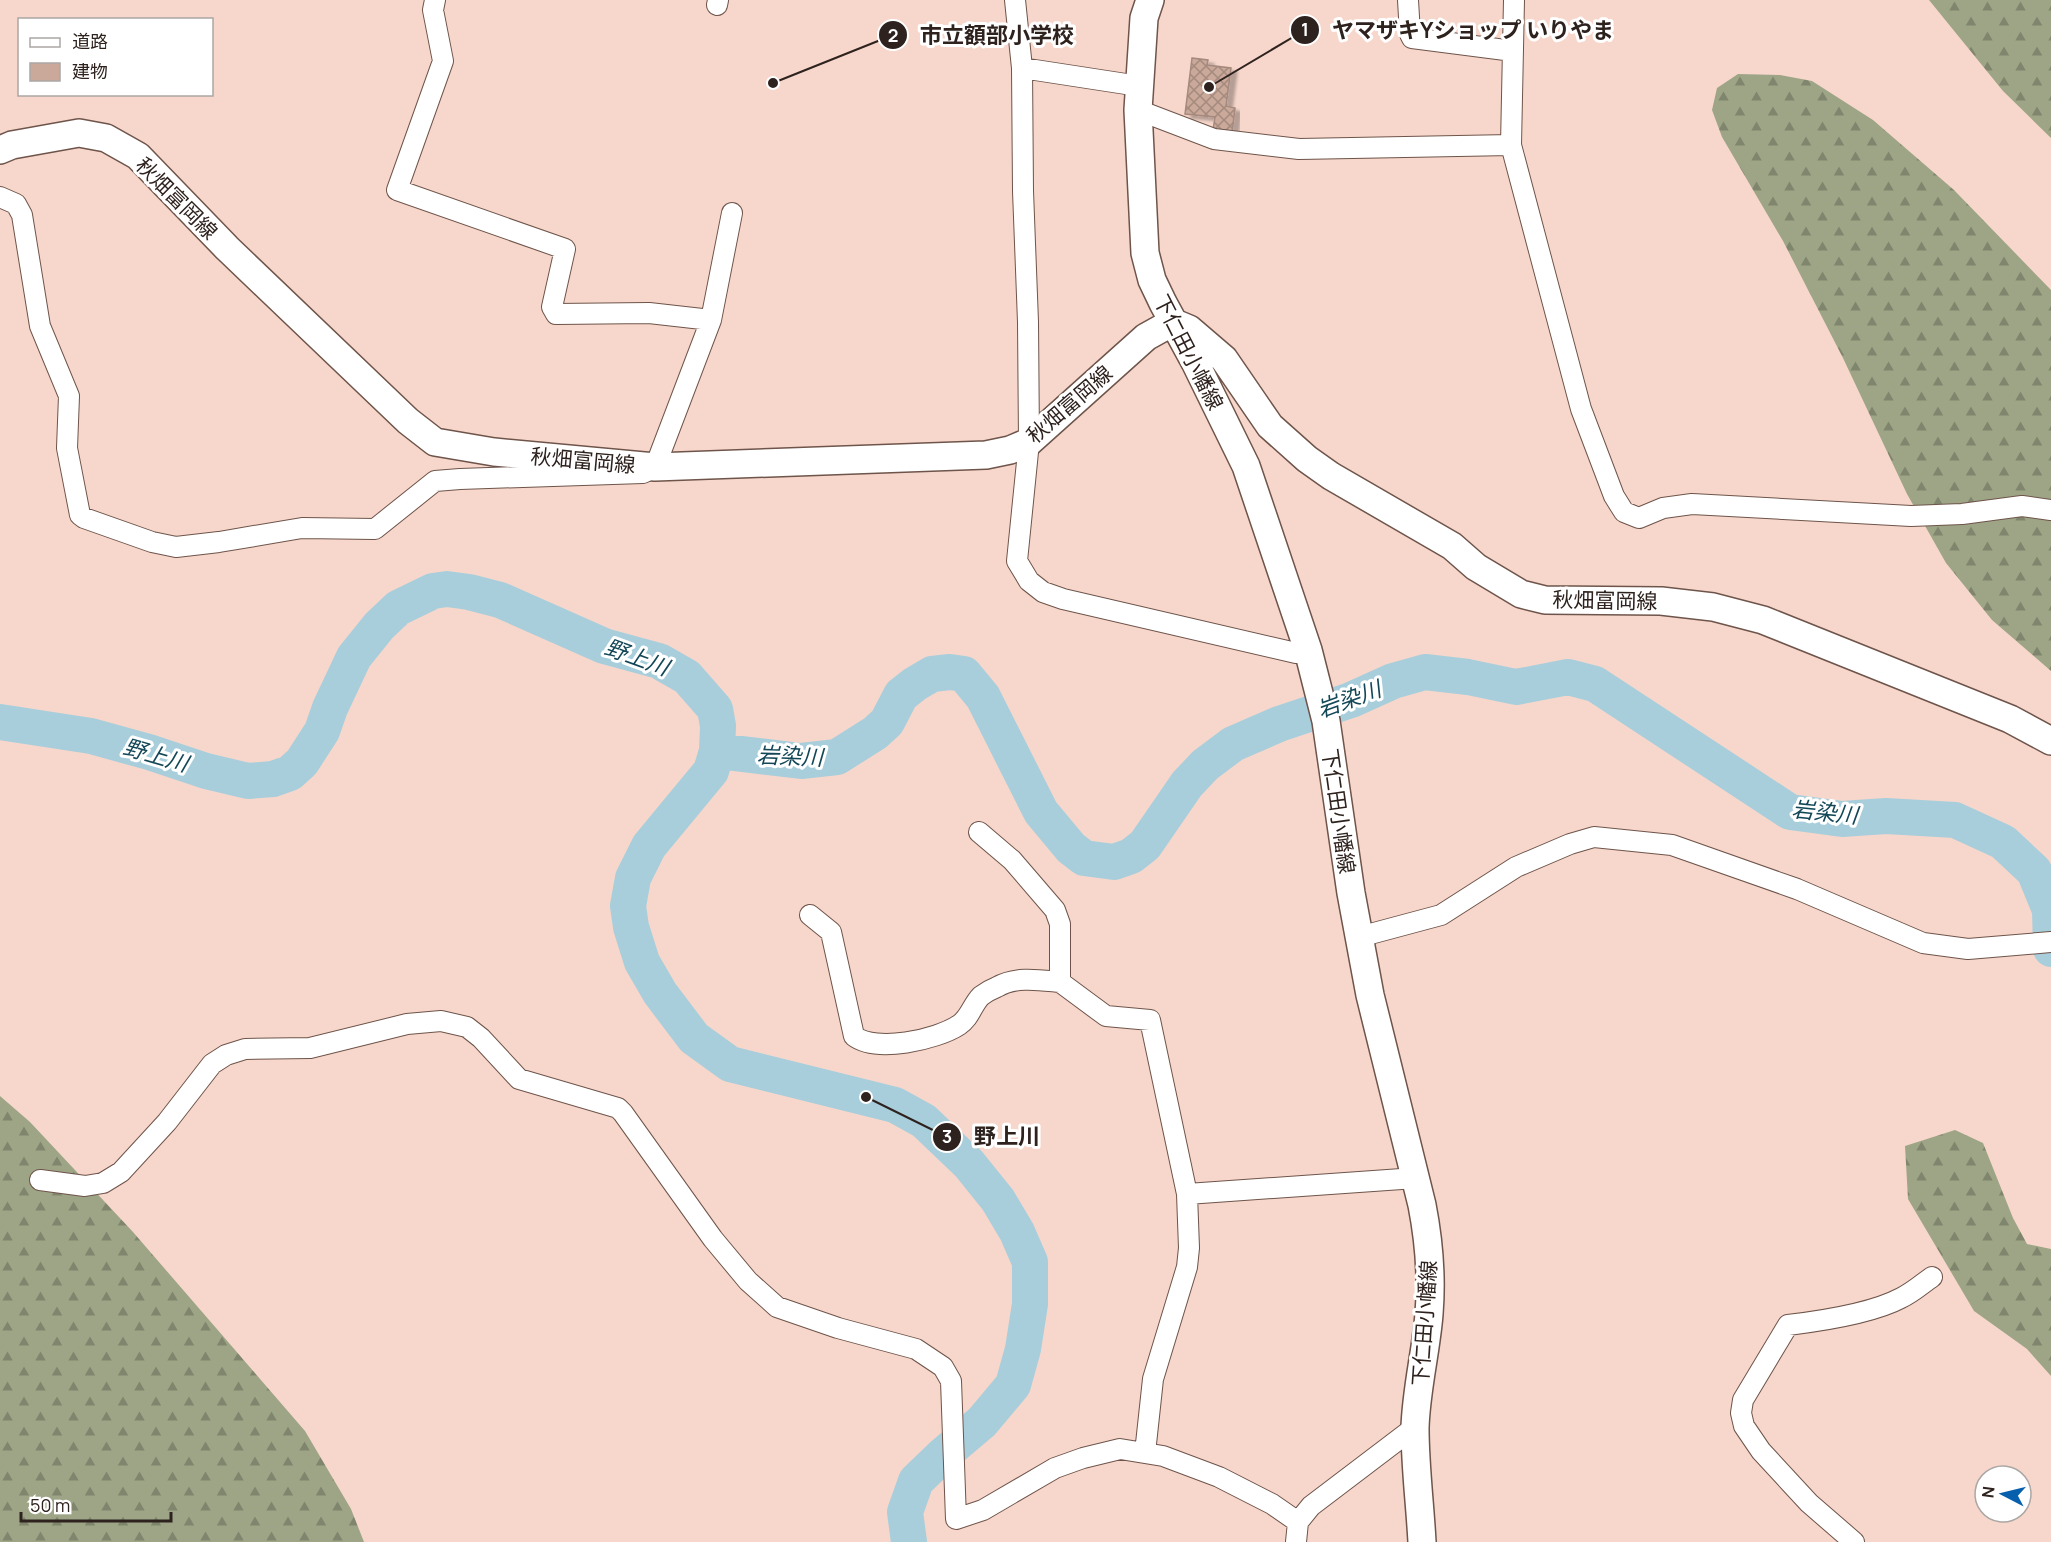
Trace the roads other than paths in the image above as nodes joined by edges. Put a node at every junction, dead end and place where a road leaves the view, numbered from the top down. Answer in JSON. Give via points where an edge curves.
{"nodes":[{"id":1,"x":435,"y":0,"type":"edge"},
{"id":2,"x":1015,"y":0,"type":"edge"},
{"id":3,"x":1150,"y":0,"type":"edge"},
{"id":4,"x":1408,"y":0,"type":"edge"},
{"id":5,"x":1514,"y":0,"type":"edge"},
{"id":6,"x":1513,"y":51,"type":"junction"},
{"id":7,"x":1022,"y":68,"type":"junction"},
{"id":8,"x":1138,"y":98,"type":"junction"},
{"id":9,"x":1511,"y":145,"type":"junction"},
{"id":10,"x":0,"y":150,"type":"edge"},
{"id":11,"x":0,"y":197,"type":"edge"},
{"id":12,"x":732,"y":213,"type":"dead end"},
{"id":13,"x":711,"y":320,"type":"junction"},
{"id":14,"x":1173,"y":322,"type":"junction"},
{"id":15,"x":1029,"y":442,"type":"junction"},
{"id":16,"x":655,"y":467,"type":"junction"},
{"id":17,"x":2051,"y":510,"type":"edge"},
{"id":18,"x":1308,"y":650,"type":"junction"},
{"id":19,"x":2051,"y":741,"type":"edge"},
{"id":20,"x":979,"y":832,"type":"dead end"},
{"id":21,"x":810,"y":915,"type":"dead end"},
{"id":22,"x":1359,"y":936,"type":"junction"},
{"id":23,"x":2051,"y":942,"type":"edge"},
{"id":24,"x":1060,"y":982,"type":"junction"},
{"id":25,"x":1416,"y":1178,"type":"junction"},
{"id":26,"x":40,"y":1180,"type":"dead end"},
{"id":27,"x":1187,"y":1194,"type":"junction"},
{"id":28,"x":1932,"y":1277,"type":"dead end"},
{"id":29,"x":1415,"y":1427,"type":"junction"},
{"id":30,"x":1145,"y":1454,"type":"junction"},
{"id":31,"x":1297,"y":1532,"type":"edge"},
{"id":32,"x":1422,"y":1542,"type":"edge"},
{"id":33,"x":1854,"y":1542,"type":"edge"}],
"edges":[{"from":1,"to":13,"type":"street","via":[[433,10],[443,61],[397,190],[564,249],[552,307],[556,314],[649,313]]},
{"from":2,"to":7,"type":"street"},
{"from":3,"to":8,"type":"main road","name":"下仁田小幡線","via":[[1144,18]]},
{"from":4,"to":6,"type":"street","via":[[1412,38]]},
{"from":5,"to":6,"type":"street"},
{"from":6,"to":9,"type":"street"},
{"from":7,"to":8,"type":"street"},
{"from":7,"to":15,"type":"street"},
{"from":8,"to":9,"type":"street","via":[[1214,139],[1299,149]]},
{"from":8,"to":14,"type":"main road","name":"下仁田小幡線","via":[[1145,253],[1152,280]]},
{"from":9,"to":17,"type":"street","via":[[1581,409],[1614,496],[1624,512],[1639,518],[1663,508],[1692,504],[1911,516],[2022,506]]},
{"from":10,"to":16,"type":"main road","name":"秋畑富岡線","via":[[79,133],[106,138],[138,156],[227,248],[408,421],[435,442],[494,452]]},
{"from":11,"to":16,"type":"street","via":[[16,204],[22,215],[40,326],[69,396],[67,448],[80,515],[84,518],[176,547],[302,528],[375,529],[435,481],[643,474]]},
{"from":12,"to":13,"type":"street"},
{"from":13,"to":16,"type":"street"},
{"from":14,"to":15,"type":"main road","name":"秋畑富岡線","via":[[1146,336]]},
{"from":14,"to":18,"type":"main road","name":"下仁田小幡線","via":[[1246,466]]},
{"from":14,"to":19,"type":"main road","name":"秋畑富岡線","via":[[1189,329],[1224,359],[1270,426],[1307,459],[1452,546],[1476,567],[1521,594],[1545,600],[1660,601],[1713,607],[1762,620],[2010,718]]},
{"from":15,"to":16,"type":"main road","name":"秋畑富岡線","via":[[986,455]]},
{"from":15,"to":18,"type":"street","via":[[1017,561],[1029,581],[1043,592],[1296,653]]},
{"from":18,"to":22,"type":"main road","name":"下仁田小幡線","via":[[1326,721]]},
{"from":20,"to":24,"type":"street","via":[[1012,860],[1055,909],[1060,924]]},
{"from":21,"to":24,"type":"street","via":[[831,932],[854,1036],[861,1042],[922,1041],[960,1024],[981,997],[999,985],[1026,979]]},
{"from":22,"to":23,"type":"street","via":[[1442,915],[1516,867],[1594,837],[1672,845],[1797,889],[1923,944],[1968,949]]},
{"from":22,"to":25,"type":"main road","name":"下仁田小幡線"},
{"from":24,"to":27,"type":"street","via":[[1106,1016],[1150,1020]]},
{"from":25,"to":27,"type":"street"},
{"from":25,"to":29,"type":"main road","name":"下仁田小幡線","via":[[1429,1239],[1431,1280]]},
{"from":26,"to":30,"type":"street","via":[[85,1186],[103,1183],[121,1172],[212,1064],[226,1054],[245,1049],[310,1048],[407,1024],[441,1021],[467,1027],[519,1079],[618,1108],[713,1239],[747,1281],[777,1307],[916,1349],[943,1367],[951,1381],[956,1519],[983,1510],[1055,1468],[1083,1458],[1120,1449]]},
{"from":27,"to":30,"type":"street","via":[[1187,1267],[1153,1379]]},
{"from":28,"to":33,"type":"street","via":[[1891,1302],[1827,1320],[1788,1326],[1743,1400],[1744,1426],[1761,1451],[1809,1503]]},
{"from":29,"to":31,"type":"street","via":[[1311,1506]]},
{"from":29,"to":32,"type":"main road","name":"下仁田小幡線"},
{"from":30,"to":31,"type":"street","via":[[1162,1456],[1219,1477],[1272,1504]]}]}
